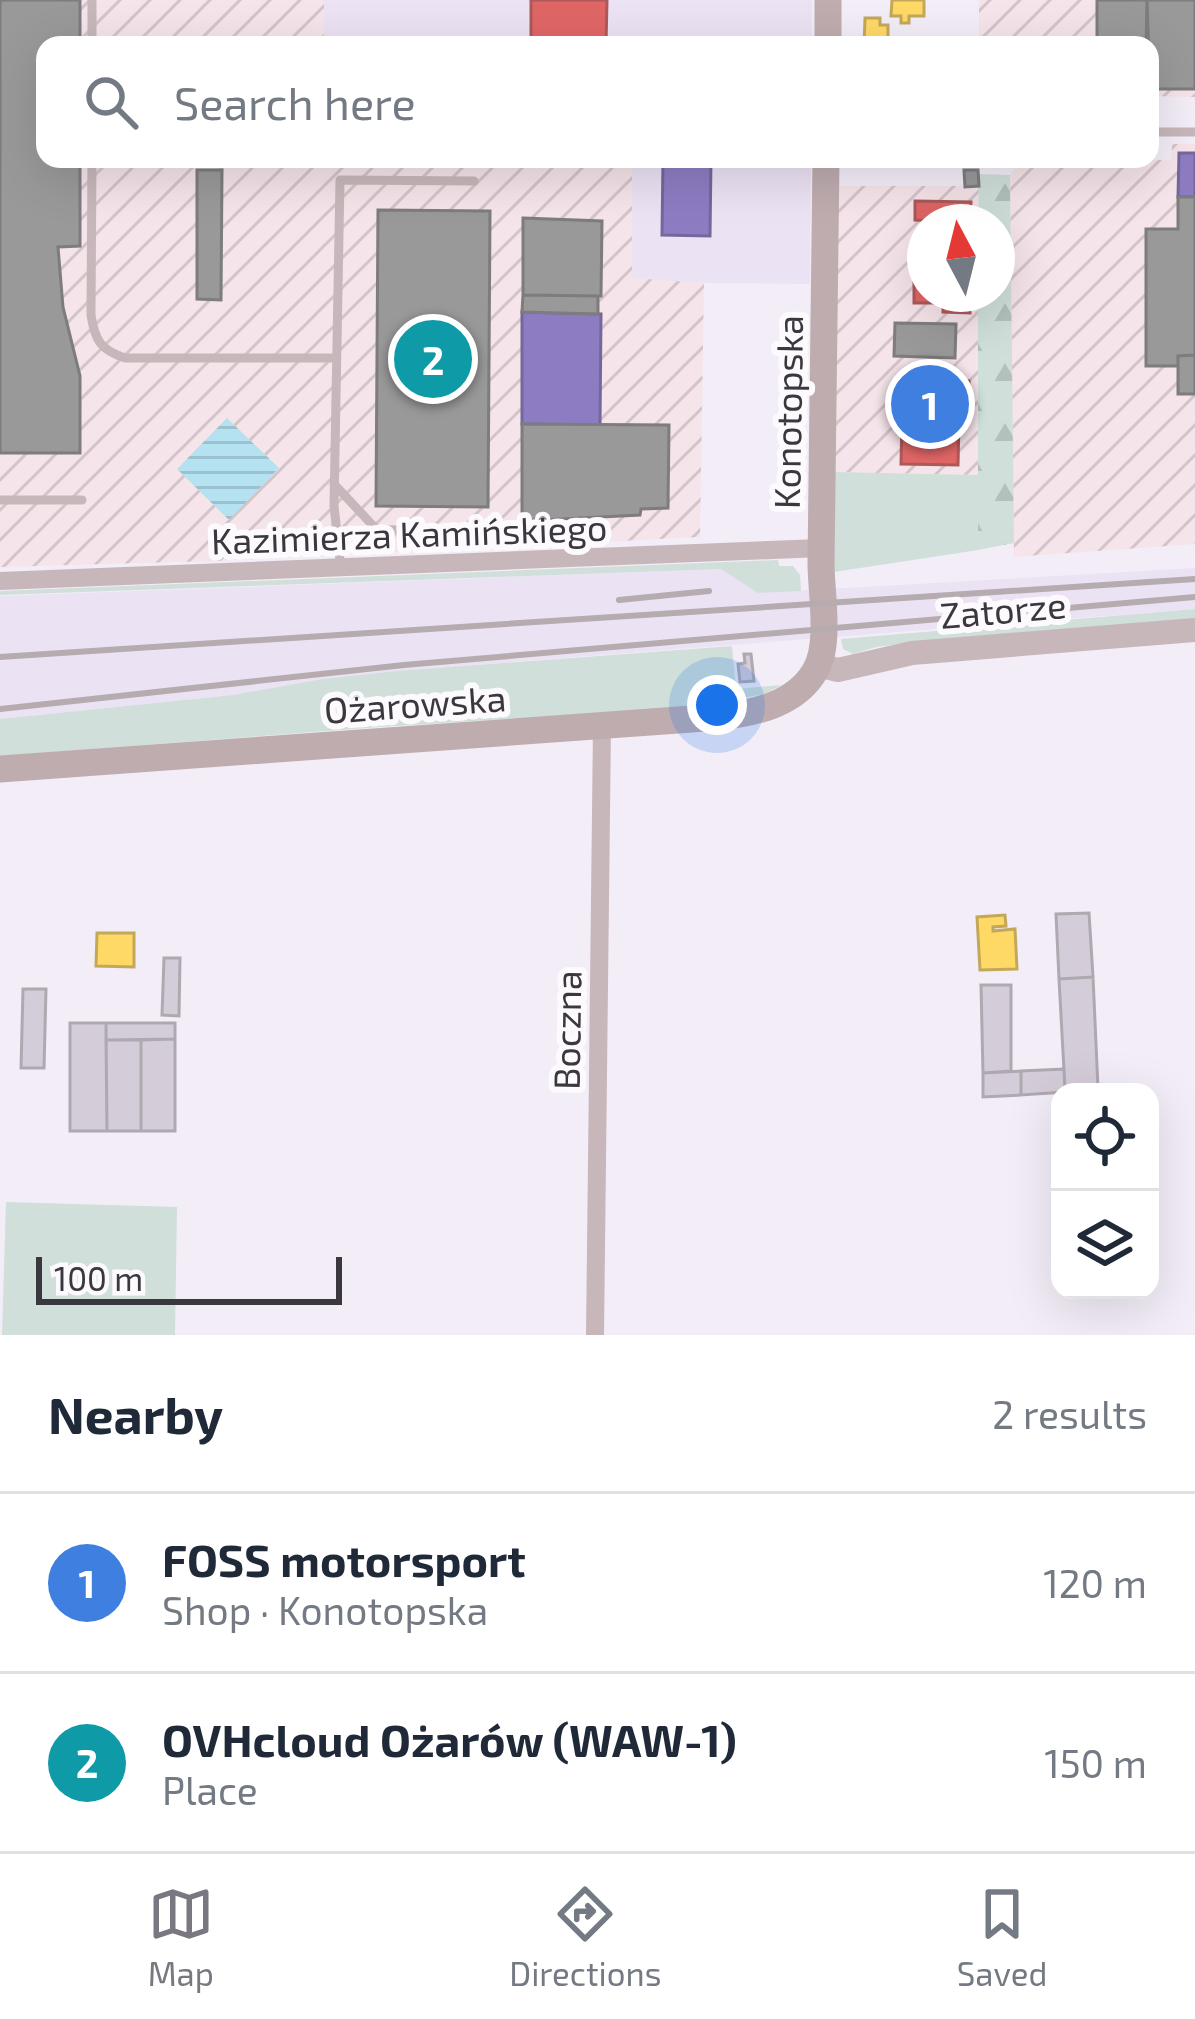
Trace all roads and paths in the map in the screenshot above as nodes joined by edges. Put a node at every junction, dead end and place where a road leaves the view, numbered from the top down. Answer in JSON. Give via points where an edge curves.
{"nodes":[{"id":1,"x":92,"y":0,"type":"edge"},
{"id":2,"x":828,"y":0,"type":"edge"},
{"id":3,"x":92,"y":36,"type":"edge"},
{"id":4,"x":828,"y":36,"type":"edge"},
{"id":5,"x":1159,"y":132,"type":"edge"},
{"id":6,"x":1195,"y":132,"type":"edge"},
{"id":7,"x":92,"y":168,"type":"edge"},
{"id":8,"x":826,"y":168,"type":"edge"},
{"id":9,"x":474,"y":181,"type":"dead end"},
{"id":10,"x":336,"y":358,"type":"junction"},
{"id":11,"x":334,"y":484,"type":"junction"},
{"id":12,"x":0,"y":500,"type":"edge"},
{"id":13,"x":82,"y":500,"type":"dead end"},
{"id":14,"x":487,"y":529,"type":"dead end"},
{"id":15,"x":821,"y":548,"type":"junction"},
{"id":16,"x":341,"y":569,"type":"junction"},
{"id":17,"x":0,"y":581,"type":"edge"},
{"id":18,"x":1195,"y":630,"type":"edge"},
{"id":19,"x":818,"y":665,"type":"junction"},
{"id":20,"x":602,"y":725,"type":"junction"},
{"id":21,"x":0,"y":769,"type":"edge"},
{"id":22,"x":595,"y":1335,"type":"edge"}],
"edges":[{"from":1,"to":3,"type":"lane"},
{"from":2,"to":4,"type":"main road"},
{"from":5,"to":6,"type":"lane"},
{"from":7,"to":10,"type":"lane","via":[[92,315],[104,350],[125,358]]},
{"from":8,"to":15,"type":"main road","name":"Konotopska"},
{"from":9,"to":10,"type":"lane","via":[[340,181]]},
{"from":10,"to":11,"type":"lane"},
{"from":11,"to":14,"type":"lane","via":[[377,530]]},
{"from":11,"to":16,"type":"lane"},
{"from":12,"to":13,"type":"lane"},
{"from":15,"to":16,"type":"street","name":"Kazimierza Kamińskiego"},
{"from":15,"to":19,"type":"main road","name":"Konotopska"},
{"from":16,"to":17,"type":"street","name":"Kazimierza Kamińskiego"},
{"from":18,"to":19,"type":"street","name":"Zatorze","via":[[912,653],[838,670]]},
{"from":19,"to":20,"type":"main road","name":"Ożarowska","via":[[794,694],[761,710]]},
{"from":20,"to":21,"type":"main road","name":"Ożarowska"},
{"from":20,"to":22,"type":"street","name":"Boczna"}]}
